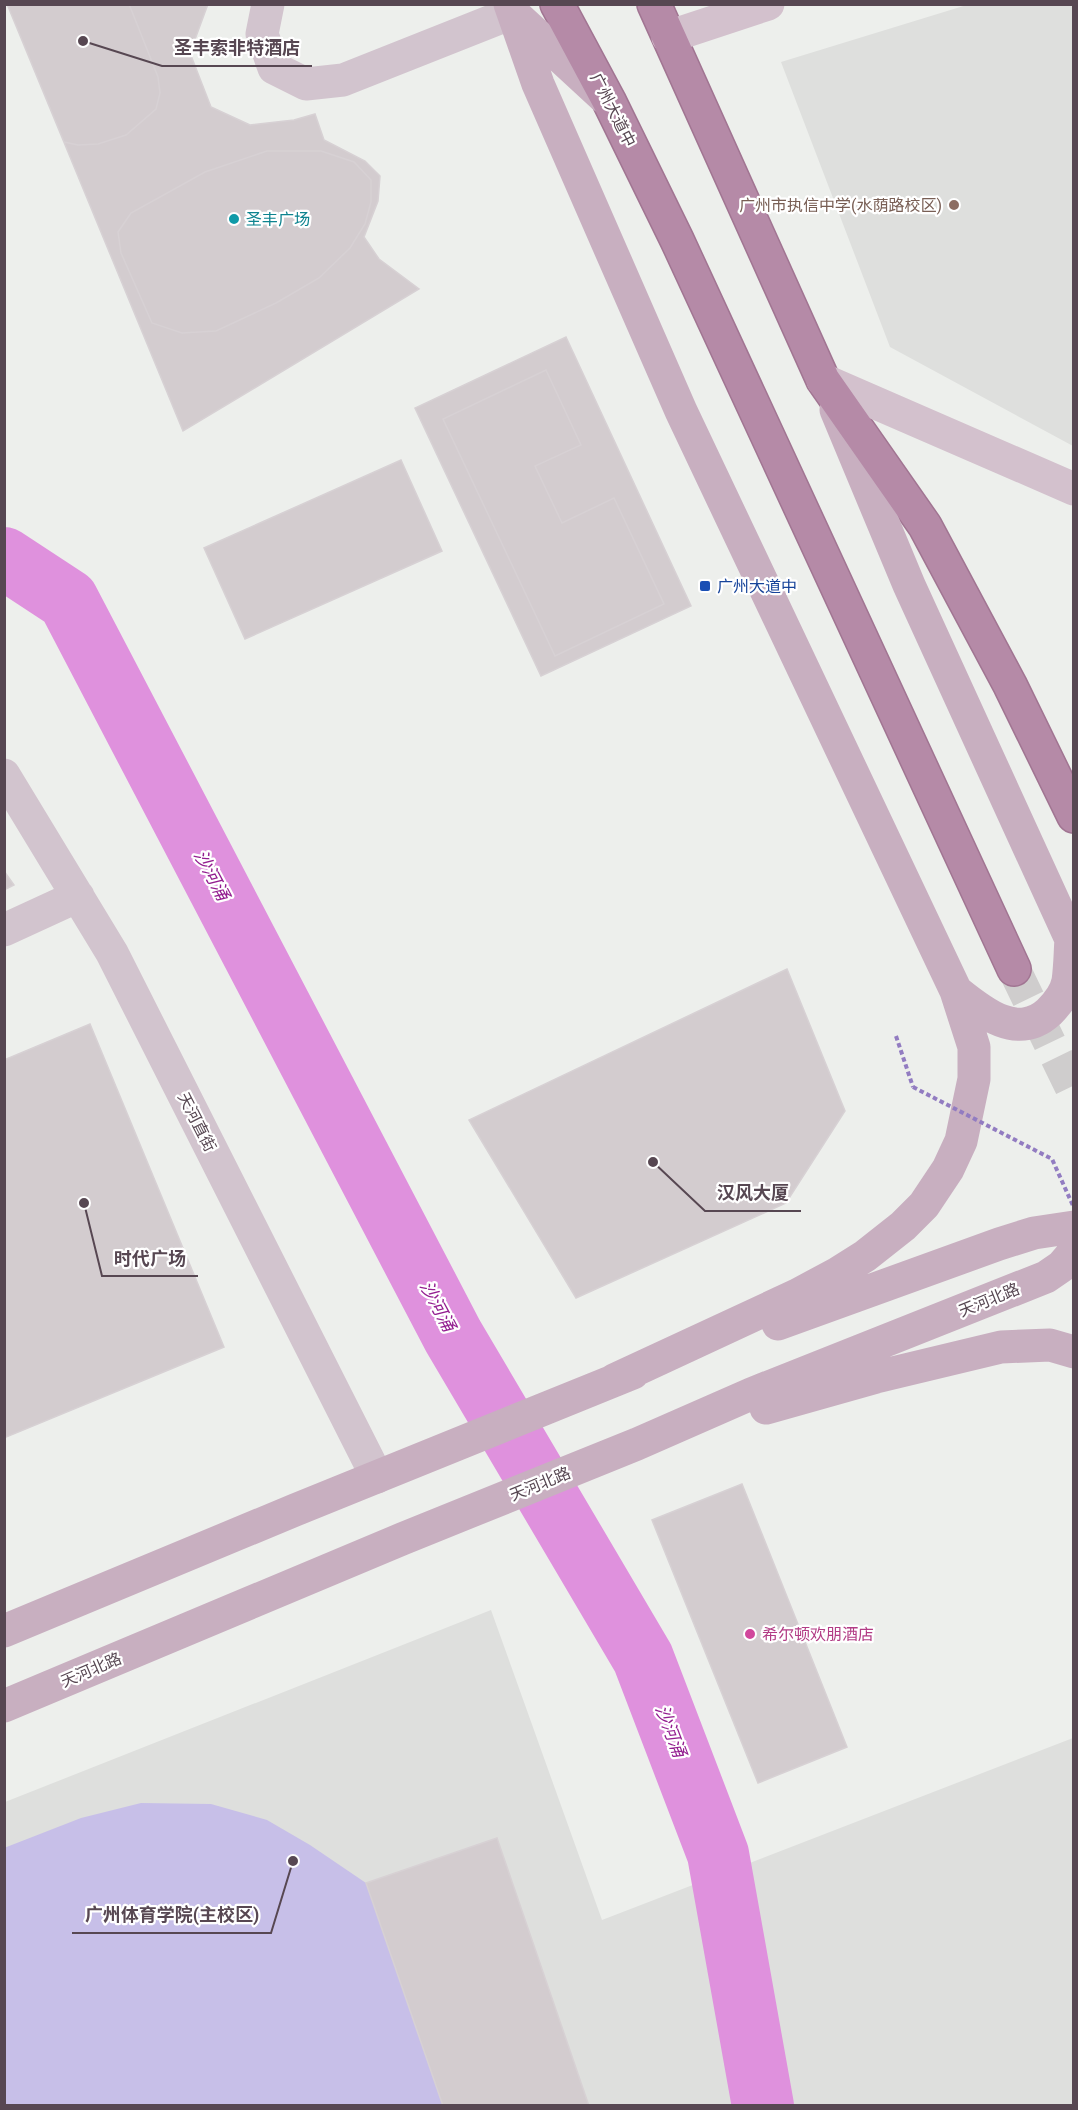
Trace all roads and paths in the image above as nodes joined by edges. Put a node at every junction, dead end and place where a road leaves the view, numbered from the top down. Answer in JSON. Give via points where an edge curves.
{"nodes":[{"id":1,"x":268,"y":4,"type":"edge"},
{"id":2,"x":557,"y":4,"type":"edge"},
{"id":3,"x":654,"y":4,"type":"edge"},
{"id":4,"x":768,"y":4,"type":"edge"},
{"id":5,"x":511,"y":7,"type":"edge"},
{"id":6,"x":668,"y":37,"type":"junction"},
{"id":7,"x":609,"y":101,"type":"junction"},
{"id":8,"x":823,"y":380,"type":"junction"},
{"id":9,"x":1074,"y":489,"type":"edge"},
{"id":10,"x":4,"y":775,"type":"edge"},
{"id":11,"x":1074,"y":816,"type":"edge"},
{"id":12,"x":78,"y":896,"type":"junction"},
{"id":13,"x":4,"y":930,"type":"edge"},
{"id":14,"x":1072,"y":943,"type":"edge"},
{"id":15,"x":1014,"y":969,"type":"tunnel mouth"},
{"id":16,"x":956,"y":991,"type":"junction"},
{"id":17,"x":896,"y":1036,"type":"dead end"},
{"id":18,"x":1073,"y":1234,"type":"edge"},
{"id":19,"x":1074,"y":1352,"type":"edge"},
{"id":20,"x":614,"y":1380,"type":"junction"},
{"id":21,"x":637,"y":1444,"type":"junction"},
{"id":22,"x":377,"y":1477,"type":"junction"},
{"id":23,"x":4,"y":1631,"type":"edge"},
{"id":24,"x":4,"y":1706,"type":"edge"}],
"edges":[{"from":1,"to":5,"type":"street","via":[[262,34],[274,68],[306,84],[343,80]]},
{"from":2,"to":7,"type":"highway","name":"广州大道中"},
{"from":3,"to":6,"type":"highway"},
{"from":4,"to":6,"type":"street"},
{"from":5,"to":7,"type":"main road"},
{"from":5,"to":16,"type":"main road","via":[[542,94],[681,411]]},
{"from":6,"to":8,"type":"highway"},
{"from":7,"to":15,"type":"highway","name":"广州大道中"},
{"from":8,"to":9,"type":"street"},
{"from":8,"to":11,"type":"highway","via":[[925,526]]},
{"from":8,"to":14,"type":"main road","via":[[909,585]]},
{"from":10,"to":12,"type":"street","name":"天河直街"},
{"from":12,"to":13,"type":"street"},
{"from":12,"to":22,"type":"street","name":"天河直街","via":[[112,953]]},
{"from":14,"to":16,"type":"main road","via":[[1068,983],[1057,1004],[1044,1016],[1024,1024],[1003,1023]]},
{"from":16,"to":20,"type":"main road","via":[[974,1047],[974,1079],[961,1141],[948,1170],[924,1205],[880,1244],[838,1273]]},
{"from":17,"to":18,"type":"path","bridge":true,"via":[[913,1088],[1052,1159]]},
{"from":18,"to":20,"type":"main road","via":[[1034,1233],[999,1244]]},
{"from":18,"to":21,"type":"main road","name":"天河北路","via":[[1062,1266],[1046,1277],[751,1394]]},
{"from":19,"to":21,"type":"main road","via":[[1050,1345],[1001,1347],[876,1377]]},
{"from":20,"to":22,"type":"main road"},
{"from":21,"to":24,"type":"main road","name":"天河北路"},
{"from":22,"to":23,"type":"main road"}]}
